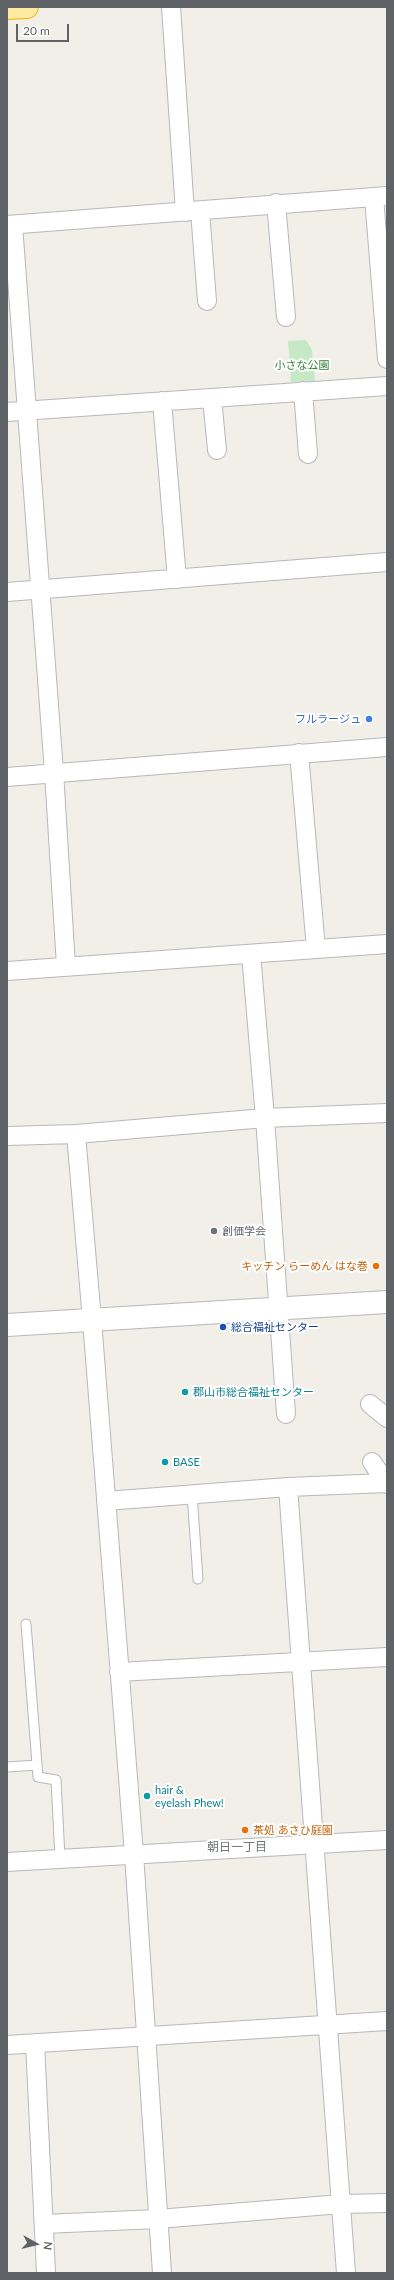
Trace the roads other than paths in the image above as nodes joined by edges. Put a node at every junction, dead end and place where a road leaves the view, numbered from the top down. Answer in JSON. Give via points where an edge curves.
{"nodes":[{"id":1,"x":27,"y":7,"type":"edge"},
{"id":2,"x":171,"y":7,"type":"edge"},
{"id":3,"x":7,"y":8,"type":"edge"},
{"id":4,"x":381,"y":197,"type":"edge"},
{"id":5,"x":276,"y":204,"type":"junction"},
{"id":6,"x":192,"y":211,"type":"junction"},
{"id":7,"x":10,"y":225,"type":"edge"},
{"id":8,"x":207,"y":301,"type":"dead end"},
{"id":9,"x":286,"y":317,"type":"dead end"},
{"id":10,"x":387,"y":359,"type":"edge"},
{"id":11,"x":387,"y":386,"type":"edge"},
{"id":12,"x":303,"y":391,"type":"junction"},
{"id":13,"x":212,"y":398,"type":"junction"},
{"id":14,"x":162,"y":401,"type":"junction"},
{"id":15,"x":27,"y":410,"type":"junction"},
{"id":16,"x":7,"y":412,"type":"edge"},
{"id":17,"x":217,"y":450,"type":"dead end"},
{"id":18,"x":308,"y":454,"type":"dead end"},
{"id":19,"x":387,"y":562,"type":"edge"},
{"id":20,"x":176,"y":579,"type":"junction"},
{"id":21,"x":39,"y":590,"type":"junction"},
{"id":22,"x":7,"y":592,"type":"edge"},
{"id":23,"x":387,"y":747,"type":"edge"},
{"id":24,"x":299,"y":753,"type":"junction"},
{"id":25,"x":54,"y":772,"type":"junction"},
{"id":26,"x":7,"y":777,"type":"edge"},
{"id":27,"x":387,"y":944,"type":"edge"},
{"id":28,"x":316,"y":949,"type":"junction"},
{"id":29,"x":251,"y":954,"type":"junction"},
{"id":30,"x":66,"y":966,"type":"junction"},
{"id":31,"x":7,"y":971,"type":"edge"},
{"id":32,"x":387,"y":1113,"type":"edge"},
{"id":33,"x":265,"y":1118,"type":"junction"},
{"id":34,"x":76,"y":1134,"type":"junction"},
{"id":35,"x":7,"y":1136,"type":"edge"},
{"id":36,"x":387,"y":1302,"type":"edge"},
{"id":37,"x":279,"y":1309,"type":"junction"},
{"id":38,"x":92,"y":1320,"type":"junction"},
{"id":39,"x":7,"y":1325,"type":"edge"},
{"id":40,"x":370,"y":1404,"type":"dead end"},
{"id":41,"x":286,"y":1414,"type":"dead end"},
{"id":42,"x":387,"y":1418,"type":"edge"},
{"id":43,"x":372,"y":1462,"type":"dead end"},
{"id":44,"x":386,"y":1483,"type":"edge"},
{"id":45,"x":288,"y":1487,"type":"junction"},
{"id":46,"x":192,"y":1494,"type":"junction"},
{"id":47,"x":106,"y":1501,"type":"junction"},
{"id":48,"x":198,"y":1579,"type":"dead end"},
{"id":49,"x":26,"y":1624,"type":"dead end"},
{"id":50,"x":387,"y":1656,"type":"edge"},
{"id":51,"x":300,"y":1662,"type":"junction"},
{"id":52,"x":119,"y":1672,"type":"junction"},
{"id":53,"x":37,"y":1765,"type":"junction"},
{"id":54,"x":7,"y":1767,"type":"edge"},
{"id":55,"x":387,"y":1840,"type":"edge"},
{"id":56,"x":316,"y":1844,"type":"junction"},
{"id":57,"x":134,"y":1854,"type":"junction"},
{"id":58,"x":60,"y":1858,"type":"junction"},
{"id":59,"x":7,"y":1862,"type":"edge"},
{"id":60,"x":387,"y":2021,"type":"edge"},
{"id":61,"x":328,"y":2024,"type":"junction"},
{"id":62,"x":146,"y":2035,"type":"junction"},
{"id":63,"x":35,"y":2043,"type":"junction"},
{"id":64,"x":7,"y":2045,"type":"edge"},
{"id":65,"x":387,"y":2203,"type":"edge"},
{"id":66,"x":341,"y":2204,"type":"junction"},
{"id":67,"x":158,"y":2219,"type":"junction"},
{"id":68,"x":44,"y":2224,"type":"junction"},
{"id":69,"x":46,"y":2273,"type":"edge"},
{"id":70,"x":162,"y":2273,"type":"edge"},
{"id":71,"x":346,"y":2273,"type":"edge"}],
"edges":[{"from":1,"to":3,"type":"highway"},
{"from":2,"to":6,"type":"street"},
{"from":4,"to":5,"type":"street"},
{"from":4,"to":10,"type":"street"},
{"from":5,"to":6,"type":"street"},
{"from":5,"to":9,"type":"street"},
{"from":6,"to":7,"type":"street"},
{"from":6,"to":8,"type":"street"},
{"from":7,"to":15,"type":"street"},
{"from":11,"to":12,"type":"street"},
{"from":12,"to":13,"type":"street"},
{"from":12,"to":18,"type":"street"},
{"from":13,"to":14,"type":"street"},
{"from":13,"to":17,"type":"street"},
{"from":14,"to":15,"type":"street"},
{"from":14,"to":20,"type":"street"},
{"from":15,"to":16,"type":"street"},
{"from":15,"to":21,"type":"street"},
{"from":19,"to":20,"type":"street"},
{"from":20,"to":21,"type":"street"},
{"from":21,"to":22,"type":"street"},
{"from":21,"to":25,"type":"street"},
{"from":23,"to":24,"type":"street"},
{"from":24,"to":25,"type":"street"},
{"from":24,"to":28,"type":"street"},
{"from":25,"to":26,"type":"street"},
{"from":25,"to":30,"type":"street"},
{"from":27,"to":28,"type":"street"},
{"from":28,"to":29,"type":"street"},
{"from":29,"to":30,"type":"street"},
{"from":29,"to":33,"type":"street"},
{"from":30,"to":31,"type":"street"},
{"from":32,"to":33,"type":"street"},
{"from":33,"to":34,"type":"street"},
{"from":33,"to":37,"type":"street"},
{"from":34,"to":35,"type":"street"},
{"from":34,"to":38,"type":"street"},
{"from":36,"to":37,"type":"street"},
{"from":37,"to":38,"type":"street"},
{"from":37,"to":41,"type":"street"},
{"from":38,"to":39,"type":"street"},
{"from":38,"to":47,"type":"street"},
{"from":40,"to":42,"type":"street"},
{"from":43,"to":44,"type":"street"},
{"from":44,"to":45,"type":"street"},
{"from":45,"to":46,"type":"street"},
{"from":45,"to":51,"type":"street"},
{"from":46,"to":47,"type":"street"},
{"from":46,"to":48,"type":"lane"},
{"from":47,"to":52,"type":"street"},
{"from":49,"to":53,"type":"lane"},
{"from":50,"to":51,"type":"street"},
{"from":51,"to":52,"type":"street"},
{"from":51,"to":56,"type":"street"},
{"from":52,"to":57,"type":"street"},
{"from":53,"to":54,"type":"lane"},
{"from":53,"to":58,"type":"lane","via":[[38,1777],[56,1780]]},
{"from":55,"to":56,"type":"street"},
{"from":56,"to":57,"type":"street"},
{"from":56,"to":61,"type":"street"},
{"from":57,"to":58,"type":"street"},
{"from":57,"to":62,"type":"street"},
{"from":58,"to":59,"type":"street"},
{"from":60,"to":61,"type":"street"},
{"from":61,"to":62,"type":"street"},
{"from":61,"to":66,"type":"street"},
{"from":62,"to":63,"type":"street"},
{"from":62,"to":67,"type":"street"},
{"from":63,"to":64,"type":"street"},
{"from":63,"to":68,"type":"street"},
{"from":65,"to":66,"type":"street"},
{"from":66,"to":67,"type":"street"},
{"from":66,"to":71,"type":"street"},
{"from":67,"to":68,"type":"street"},
{"from":67,"to":70,"type":"street"},
{"from":68,"to":69,"type":"street"}]}
